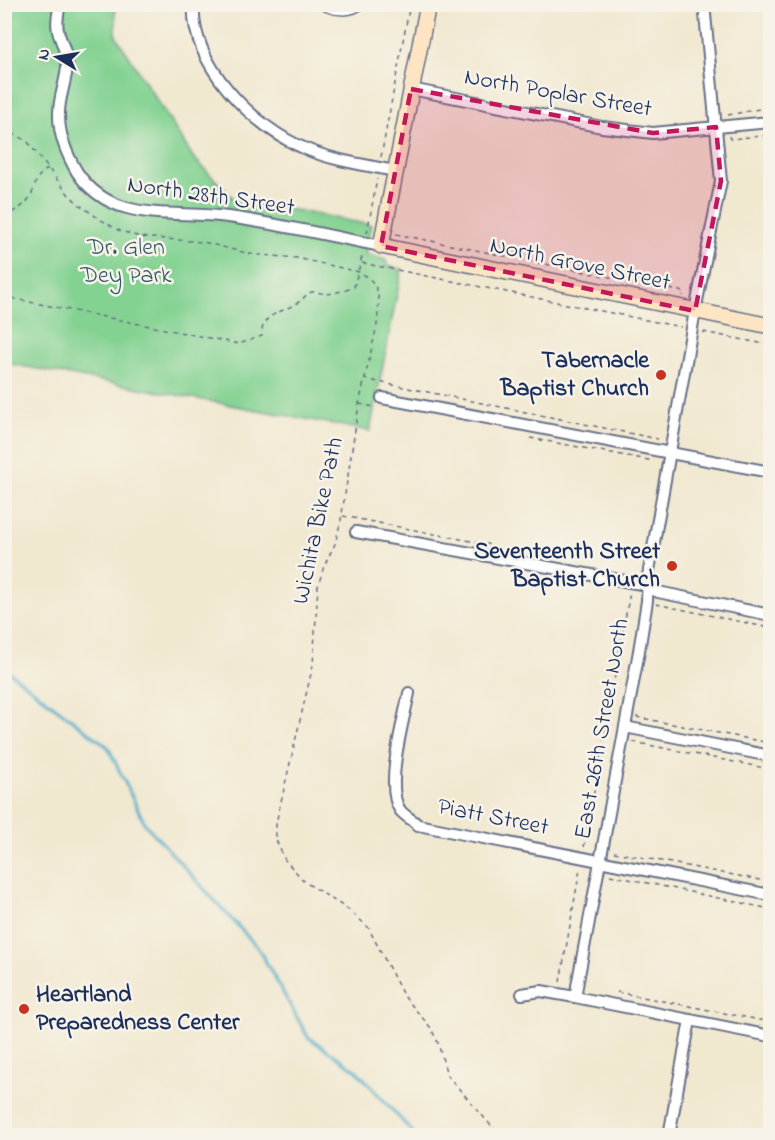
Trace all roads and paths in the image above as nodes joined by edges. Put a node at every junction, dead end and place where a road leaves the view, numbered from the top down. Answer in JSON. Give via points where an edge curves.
{"nodes":[{"id":1,"x":60,"y":4,"type":"edge"},
{"id":2,"x":194,"y":4,"type":"edge"},
{"id":3,"x":319,"y":4,"type":"edge"},
{"id":4,"x":363,"y":4,"type":"edge"},
{"id":5,"x":410,"y":4,"type":"edge"},
{"id":6,"x":428,"y":4,"type":"edge"},
{"id":7,"x":704,"y":4,"type":"edge"},
{"id":8,"x":411,"y":89,"type":"junction"},
{"id":9,"x":771,"y":122,"type":"edge"},
{"id":10,"x":716,"y":128,"type":"junction"},
{"id":11,"x":4,"y":129,"type":"edge"},
{"id":12,"x":49,"y":167,"type":"junction"},
{"id":13,"x":379,"y":168,"type":"junction"},
{"id":14,"x":395,"y":171,"type":"junction"},
{"id":15,"x":4,"y":216,"type":"edge"},
{"id":16,"x":368,"y":228,"type":"junction"},
{"id":17,"x":382,"y":239,"type":"junction"},
{"id":18,"x":365,"y":243,"type":"junction"},
{"id":19,"x":361,"y":263,"type":"junction"},
{"id":20,"x":359,"y":272,"type":"junction"},
{"id":21,"x":4,"y":295,"type":"edge"},
{"id":22,"x":688,"y":310,"type":"junction"},
{"id":23,"x":771,"y":326,"type":"edge"},
{"id":24,"x":692,"y":330,"type":"junction"},
{"id":25,"x":771,"y":345,"type":"edge"},
{"id":26,"x":382,"y":398,"type":"dead end"},
{"id":27,"x":671,"y":452,"type":"junction"},
{"id":28,"x":771,"y":472,"type":"edge"},
{"id":29,"x":342,"y":516,"type":"junction"},
{"id":30,"x":356,"y":532,"type":"dead end"},
{"id":31,"x":494,"y":546,"type":"dead end"},
{"id":32,"x":632,"y":583,"type":"junction"},
{"id":33,"x":648,"y":587,"type":"junction"},
{"id":34,"x":653,"y":601,"type":"dead end"},
{"id":35,"x":771,"y":615,"type":"edge"},
{"id":36,"x":771,"y":628,"type":"edge"},
{"id":37,"x":409,"y":693,"type":"dead end"},
{"id":38,"x":635,"y":716,"type":"dead end"},
{"id":39,"x":625,"y":727,"type":"junction"},
{"id":40,"x":633,"y":742,"type":"dead end"},
{"id":41,"x":771,"y":743,"type":"edge"},
{"id":42,"x":771,"y":756,"type":"edge"},
{"id":43,"x":771,"y":769,"type":"edge"},
{"id":44,"x":582,"y":858,"type":"junction"},
{"id":45,"x":601,"y":861,"type":"junction"},
{"id":46,"x":771,"y":895,"type":"edge"},
{"id":47,"x":559,"y":986,"type":"dead end"},
{"id":48,"x":617,"y":992,"type":"dead end"},
{"id":49,"x":522,"y":993,"type":"dead end"},
{"id":50,"x":575,"y":997,"type":"junction"},
{"id":51,"x":690,"y":1020,"type":"junction"},
{"id":52,"x":771,"y":1022,"type":"edge"},
{"id":53,"x":771,"y":1036,"type":"edge"},
{"id":54,"x":500,"y":1136,"type":"edge"},
{"id":55,"x":669,"y":1136,"type":"edge"}],
"edges":[{"from":1,"to":18,"type":"street","name":"North 28th Street","via":[[56,19],[67,58],[58,114],[60,133],[80,176],[100,196],[138,211],[228,217]]},
{"from":2,"to":13,"type":"street","via":[[194,28],[207,61],[254,115],[306,150]]},
{"from":3,"to":4,"type":"lane","via":[[324,9],[350,12]]},
{"from":5,"to":13,"type":"path"},
{"from":6,"to":8,"type":"street"},
{"from":7,"to":10,"type":"street","name":"East 26th Street North"},
{"from":8,"to":10,"type":"street","name":"North Poplar Street","via":[[602,127],[653,133]]},
{"from":8,"to":14,"type":"street"},
{"from":9,"to":10,"type":"street","name":"North Poplar Street"},
{"from":10,"to":22,"type":"street","name":"East 26th Street North","via":[[721,181]]},
{"from":11,"to":12,"type":"path","via":[[27,141]]},
{"from":12,"to":15,"type":"path","via":[[37,177],[29,199]]},
{"from":12,"to":20,"type":"path","via":[[69,195],[118,230],[140,237],[203,242],[250,254],[297,258]]},
{"from":13,"to":14,"type":"street"},
{"from":13,"to":16,"type":"path"},
{"from":14,"to":17,"type":"street"},
{"from":16,"to":17,"type":"path"},
{"from":16,"to":18,"type":"path"},
{"from":17,"to":18,"type":"street","name":"North 28th Street"},
{"from":17,"to":22,"type":"street","name":"North Grove Street"},
{"from":17,"to":22,"type":"path","via":[[684,292]]},
{"from":18,"to":19,"type":"path"},
{"from":19,"to":20,"type":"path"},
{"from":19,"to":24,"type":"path"},
{"from":20,"to":21,"type":"path","via":[[354,287],[305,295],[300,302],[268,318],[261,328],[262,336],[239,344]]},
{"from":20,"to":29,"type":"path","name":"Wichita Bike Path","via":[[375,285],[379,300]]},
{"from":22,"to":23,"type":"street","name":"North Grove Street"},
{"from":22,"to":24,"type":"street","name":"East 26th Street North"},
{"from":24,"to":25,"type":"path"},
{"from":24,"to":27,"type":"street","name":"East 26th Street North"},
{"from":26,"to":27,"type":"street"},
{"from":27,"to":28,"type":"street"},
{"from":27,"to":33,"type":"street","name":"East 26th Street North"},
{"from":29,"to":31,"type":"path"},
{"from":29,"to":54,"type":"path","name":"Wichita Bike Path","via":[[318,586],[313,665],[276,823],[276,840],[285,860],[305,882],[368,927],[403,995],[430,1028],[447,1075]]},
{"from":30,"to":32,"type":"street"},
{"from":32,"to":33,"type":"street"},
{"from":32,"to":44,"type":"path"},
{"from":33,"to":35,"type":"street"},
{"from":33,"to":39,"type":"street","name":"East 26th Street North"},
{"from":34,"to":36,"type":"path"},
{"from":37,"to":44,"type":"street","name":"Piatt Street","via":[[395,761],[393,786],[399,809],[418,825]]},
{"from":38,"to":41,"type":"path"},
{"from":39,"to":42,"type":"street"},
{"from":39,"to":45,"type":"street","name":"East 26th Street North"},
{"from":40,"to":43,"type":"path"},
{"from":44,"to":45,"type":"street","name":"Piatt Street"},
{"from":44,"to":47,"type":"path"},
{"from":45,"to":46,"type":"street","name":"Piatt Street"},
{"from":45,"to":50,"type":"street","name":"East 26th Street North"},
{"from":48,"to":52,"type":"path"},
{"from":49,"to":50,"type":"street","via":[[541,991]]},
{"from":50,"to":51,"type":"street"},
{"from":51,"to":53,"type":"street"},
{"from":51,"to":55,"type":"street"}]}
